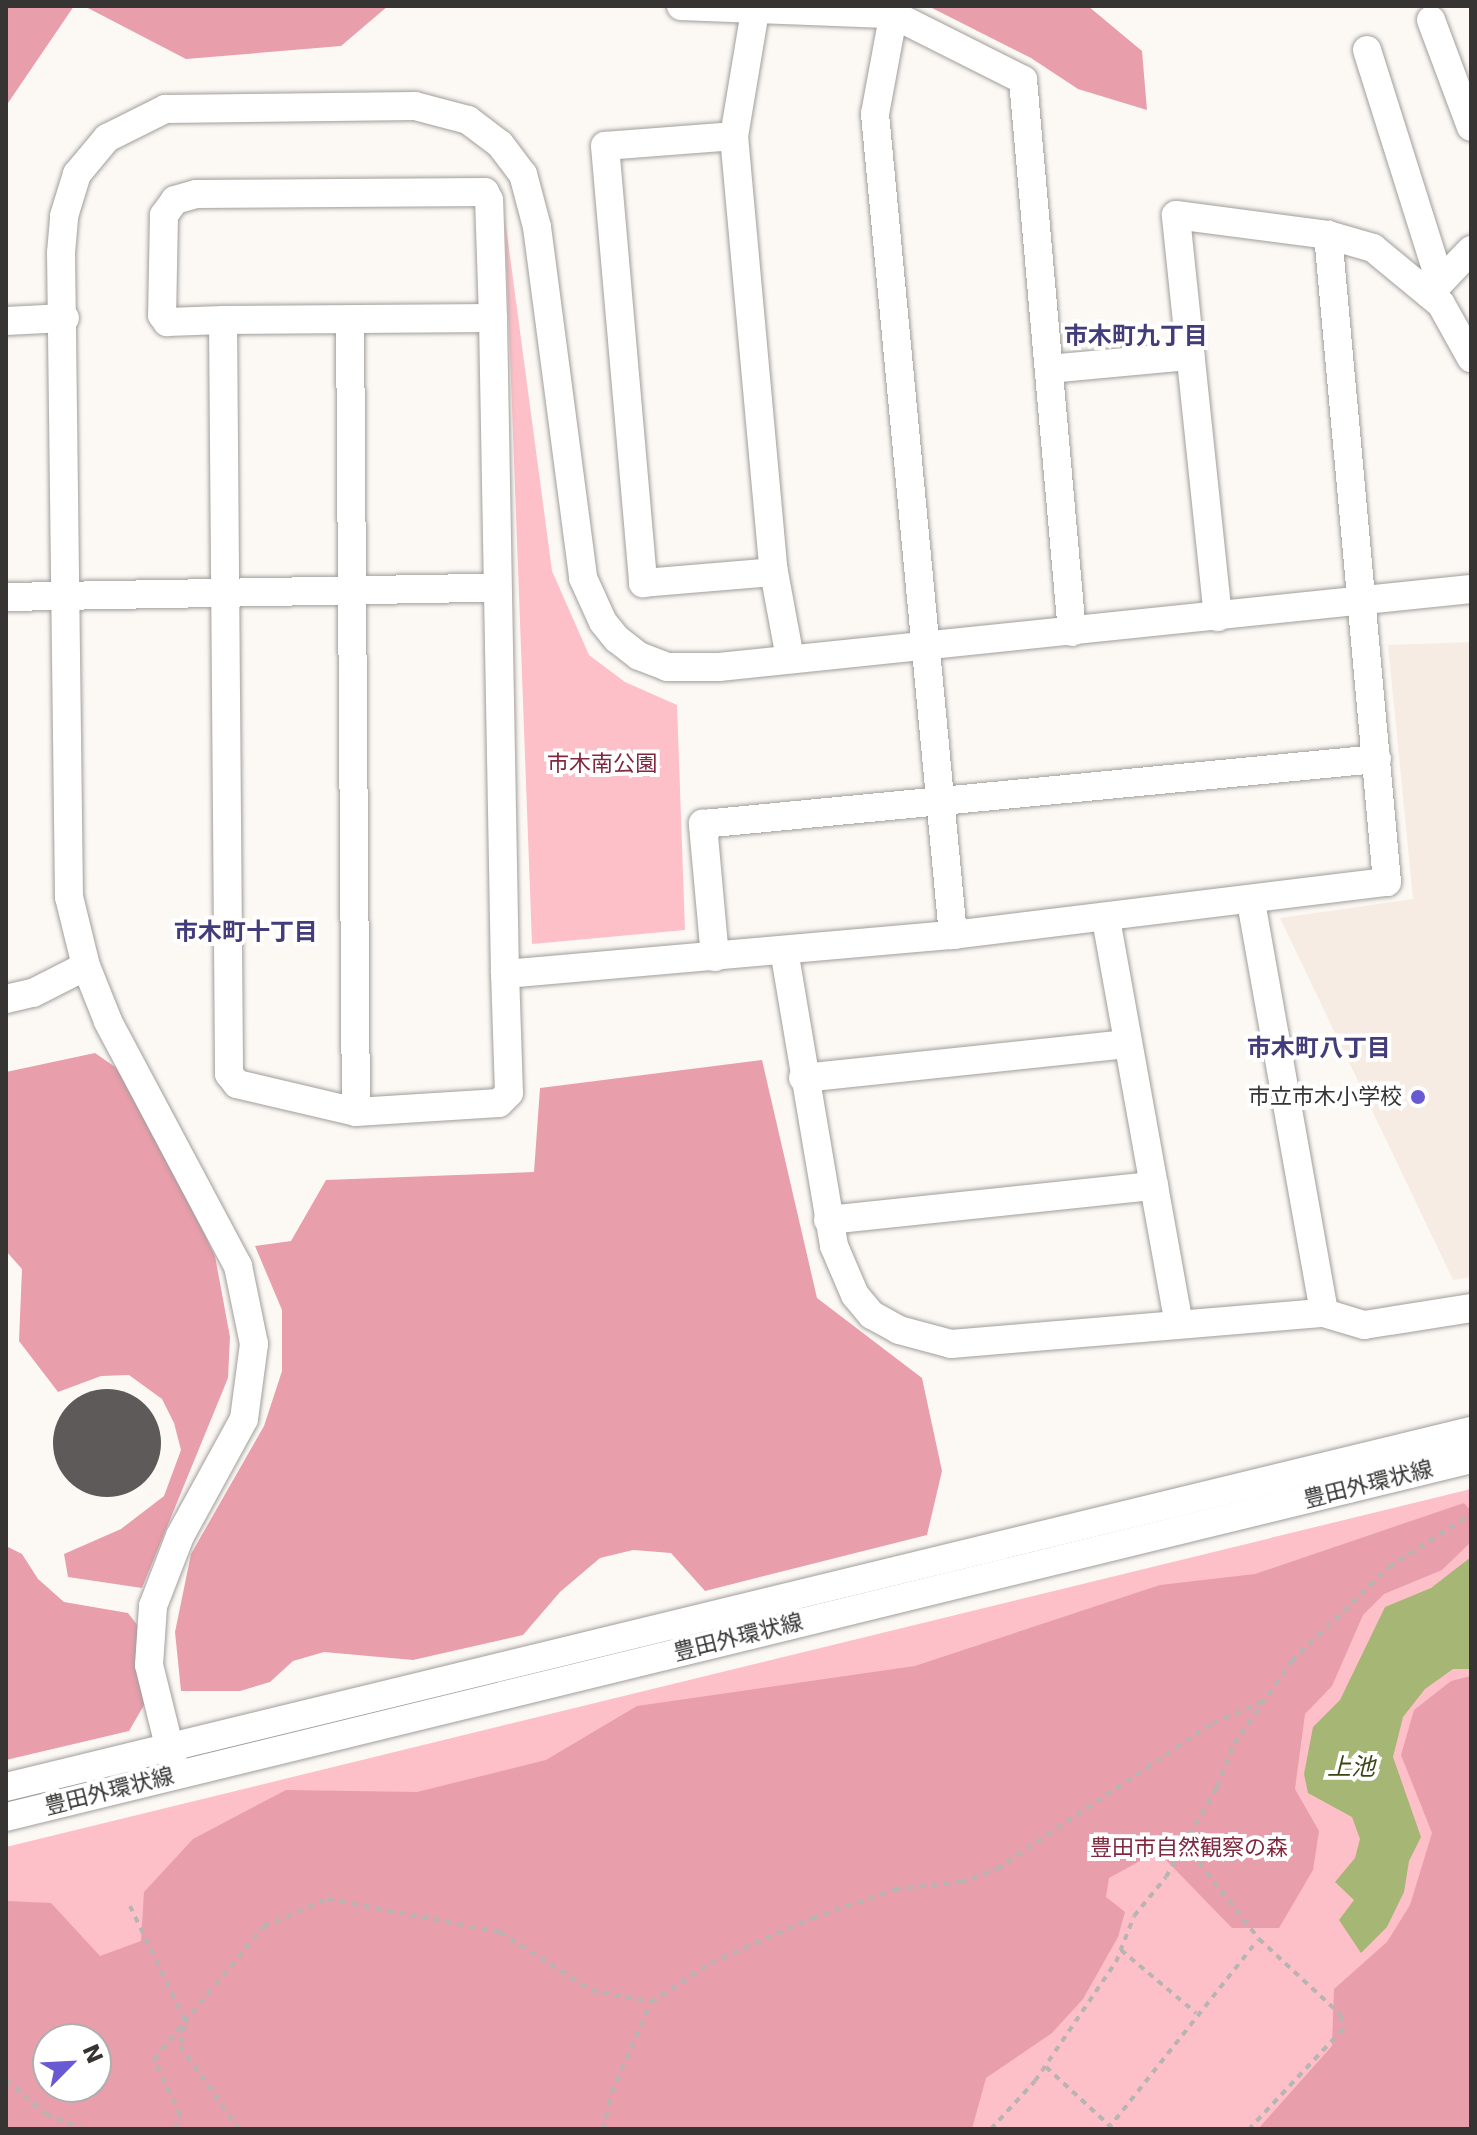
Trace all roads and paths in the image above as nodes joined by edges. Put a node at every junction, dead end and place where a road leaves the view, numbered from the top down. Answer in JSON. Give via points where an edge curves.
{"nodes":[{"id":1,"x":681,"y":6,"type":"edge"},
{"id":2,"x":893,"y":10,"type":"edge"},
{"id":3,"x":755,"y":11,"type":"junction"},
{"id":4,"x":1431,"y":20,"type":"dead end"},
{"id":5,"x":1367,"y":50,"type":"dead end"},
{"id":6,"x":1471,"y":127,"type":"edge"},
{"id":7,"x":734,"y":136,"type":"junction"},
{"id":8,"x":1328,"y":235,"type":"junction"},
{"id":9,"x":1471,"y":250,"type":"edge"},
{"id":10,"x":1434,"y":288,"type":"junction"},
{"id":11,"x":65,"y":318,"type":"junction"},
{"id":12,"x":493,"y":318,"type":"junction"},
{"id":13,"x":223,"y":320,"type":"junction"},
{"id":14,"x":350,"y":320,"type":"junction"},
{"id":15,"x":6,"y":321,"type":"edge"},
{"id":16,"x":1190,"y":356,"type":"junction"},
{"id":17,"x":1471,"y":358,"type":"edge"},
{"id":18,"x":1049,"y":369,"type":"junction"},
{"id":19,"x":774,"y":572,"type":"junction"},
{"id":20,"x":496,"y":588,"type":"junction"},
{"id":21,"x":1471,"y":589,"type":"edge"},
{"id":22,"x":353,"y":591,"type":"junction"},
{"id":23,"x":223,"y":593,"type":"junction"},
{"id":24,"x":6,"y":597,"type":"edge"},
{"id":25,"x":65,"y":597,"type":"junction"},
{"id":26,"x":1359,"y":601,"type":"junction"},
{"id":27,"x":1218,"y":617,"type":"junction"},
{"id":28,"x":1072,"y":632,"type":"junction"},
{"id":29,"x":924,"y":644,"type":"junction"},
{"id":30,"x":790,"y":658,"type":"junction"},
{"id":31,"x":1377,"y":759,"type":"junction"},
{"id":32,"x":939,"y":805,"type":"junction"},
{"id":33,"x":1251,"y":902,"type":"junction"},
{"id":34,"x":1106,"y":919,"type":"junction"},
{"id":35,"x":953,"y":935,"type":"junction"},
{"id":36,"x":784,"y":950,"type":"junction"},
{"id":37,"x":715,"y":957,"type":"junction"},
{"id":38,"x":86,"y":966,"type":"junction"},
{"id":39,"x":505,"y":974,"type":"junction"},
{"id":40,"x":6,"y":999,"type":"edge"},
{"id":41,"x":1127,"y":1044,"type":"junction"},
{"id":42,"x":803,"y":1078,"type":"junction"},
{"id":43,"x":356,"y":1112,"type":"junction"},
{"id":44,"x":1154,"y":1186,"type":"junction"},
{"id":45,"x":828,"y":1220,"type":"junction"},
{"id":46,"x":1471,"y":1308,"type":"edge"},
{"id":47,"x":1324,"y":1313,"type":"junction"},
{"id":48,"x":1179,"y":1324,"type":"junction"},
{"id":49,"x":1471,"y":1431,"type":"edge"},
{"id":50,"x":1471,"y":1459,"type":"edge"},
{"id":51,"x":1471,"y":1514,"type":"edge"},
{"id":52,"x":1266,"y":1700,"type":"junction"},
{"id":53,"x":168,"y":1747,"type":"junction"},
{"id":54,"x":176,"y":1774,"type":"junction"},
{"id":55,"x":6,"y":1787,"type":"edge"},
{"id":56,"x":6,"y":1817,"type":"edge"},
{"id":57,"x":1184,"y":1844,"type":"junction"},
{"id":58,"x":130,"y":1906,"type":"dead end"},
{"id":59,"x":1259,"y":1939,"type":"junction"},
{"id":60,"x":1121,"y":1950,"type":"junction"},
{"id":61,"x":651,"y":2002,"type":"junction"},
{"id":62,"x":1196,"y":2013,"type":"junction"},
{"id":63,"x":186,"y":2023,"type":"junction"},
{"id":64,"x":1046,"y":2067,"type":"junction"},
{"id":65,"x":6,"y":2080,"type":"edge"},
{"id":66,"x":1109,"y":2128,"type":"edge"},
{"id":67,"x":83,"y":2129,"type":"edge"},
{"id":68,"x":175,"y":2129,"type":"edge"},
{"id":69,"x":239,"y":2129,"type":"edge"},
{"id":70,"x":603,"y":2129,"type":"edge"},
{"id":71,"x":991,"y":2129,"type":"edge"},
{"id":72,"x":1249,"y":2129,"type":"edge"}],
"edges":[{"from":1,"to":3,"type":"street"},
{"from":2,"to":3,"type":"street"},
{"from":2,"to":18,"type":"street","via":[[1023,80]]},
{"from":2,"to":29,"type":"street","via":[[875,114]]},
{"from":3,"to":7,"type":"street"},
{"from":4,"to":6,"type":"street"},
{"from":5,"to":10,"type":"street"},
{"from":7,"to":19,"type":"street"},
{"from":7,"to":19,"type":"street","via":[[605,146],[643,583]]},
{"from":8,"to":10,"type":"street","via":[[1373,248]]},
{"from":8,"to":16,"type":"street","via":[[1176,215]]},
{"from":8,"to":26,"type":"street"},
{"from":9,"to":10,"type":"street"},
{"from":10,"to":17,"type":"street"},
{"from":11,"to":15,"type":"street"},
{"from":11,"to":25,"type":"street"},
{"from":11,"to":30,"type":"street","via":[[64,216],[77,174],[107,138],[133,121],[184,107],[415,106],[468,120],[514,159],[530,192],[583,578],[603,622],[639,656],[667,667],[688,670]]},
{"from":12,"to":13,"type":"street","via":[[485,192],[186,196],[175,200],[161,228],[162,315],[167,322]]},
{"from":12,"to":14,"type":"street"},
{"from":12,"to":20,"type":"street"},
{"from":13,"to":14,"type":"street"},
{"from":13,"to":23,"type":"street"},
{"from":14,"to":22,"type":"street"},
{"from":16,"to":18,"type":"street"},
{"from":16,"to":27,"type":"street"},
{"from":18,"to":28,"type":"street"},
{"from":19,"to":30,"type":"street"},
{"from":20,"to":22,"type":"street"},
{"from":20,"to":39,"type":"street"},
{"from":21,"to":26,"type":"street"},
{"from":22,"to":23,"type":"street"},
{"from":22,"to":43,"type":"street"},
{"from":23,"to":25,"type":"street"},
{"from":23,"to":43,"type":"street","via":[[229,1074],[237,1084]]},
{"from":24,"to":25,"type":"street"},
{"from":25,"to":38,"type":"street","via":[[66,861]]},
{"from":26,"to":27,"type":"street"},
{"from":26,"to":31,"type":"street"},
{"from":27,"to":28,"type":"street"},
{"from":28,"to":29,"type":"street"},
{"from":29,"to":30,"type":"street"},
{"from":29,"to":32,"type":"street"},
{"from":31,"to":32,"type":"street"},
{"from":31,"to":33,"type":"street","via":[[1387,882]]},
{"from":32,"to":35,"type":"street"},
{"from":32,"to":37,"type":"street","via":[[703,824]]},
{"from":33,"to":34,"type":"street"},
{"from":33,"to":47,"type":"street"},
{"from":34,"to":35,"type":"street"},
{"from":34,"to":41,"type":"street"},
{"from":35,"to":36,"type":"street"},
{"from":36,"to":37,"type":"street"},
{"from":36,"to":42,"type":"street"},
{"from":37,"to":39,"type":"street"},
{"from":38,"to":40,"type":"street","via":[[33,993]]},
{"from":38,"to":53,"type":"street","via":[[108,1021],[238,1266],[252,1320],[254,1374],[244,1419],[180,1536],[153,1606],[149,1665]]},
{"from":39,"to":43,"type":"street","via":[[509,1093],[499,1103]]},
{"from":41,"to":42,"type":"street"},
{"from":41,"to":44,"type":"street"},
{"from":42,"to":45,"type":"street"},
{"from":44,"to":45,"type":"street"},
{"from":44,"to":48,"type":"street"},
{"from":45,"to":48,"type":"street","via":[[844,1273],[872,1315],[931,1342]]},
{"from":46,"to":47,"type":"street","via":[[1364,1325]]},
{"from":47,"to":48,"type":"street"},
{"from":49,"to":53,"type":"street","name":"豊田外環状線"},
{"from":50,"to":54,"type":"street","name":"豊田外環状線"},
{"from":51,"to":52,"type":"path","via":[[1389,1567],[1341,1610],[1292,1661]]},
{"from":52,"to":57,"type":"path","via":[[1234,1744]]},
{"from":52,"to":61,"type":"path","via":[[1213,1723],[997,1869],[961,1882],[896,1889],[812,1918],[711,1963]]},
{"from":53,"to":54,"type":"street"},
{"from":53,"to":55,"type":"street","name":"豊田外環状線"},
{"from":54,"to":56,"type":"street","name":"豊田外環状線"},
{"from":57,"to":59,"type":"path"},
{"from":57,"to":60,"type":"path","via":[[1166,1877],[1134,1916]]},
{"from":58,"to":63,"type":"path"},
{"from":59,"to":62,"type":"path"},
{"from":59,"to":72,"type":"path","via":[[1326,1998],[1341,2015],[1343,2029]]},
{"from":60,"to":62,"type":"path"},
{"from":60,"to":64,"type":"path"},
{"from":61,"to":63,"type":"path","via":[[591,1990],[500,1932],[328,1899],[264,1926]]},
{"from":61,"to":70,"type":"path","via":[[612,2092]]},
{"from":62,"to":66,"type":"path"},
{"from":63,"to":68,"type":"path","via":[[154,2059],[180,2115]]},
{"from":63,"to":69,"type":"path","via":[[180,2046]]},
{"from":64,"to":66,"type":"path"},
{"from":64,"to":71,"type":"path"},
{"from":65,"to":67,"type":"path","via":[[46,2114]]}]}
